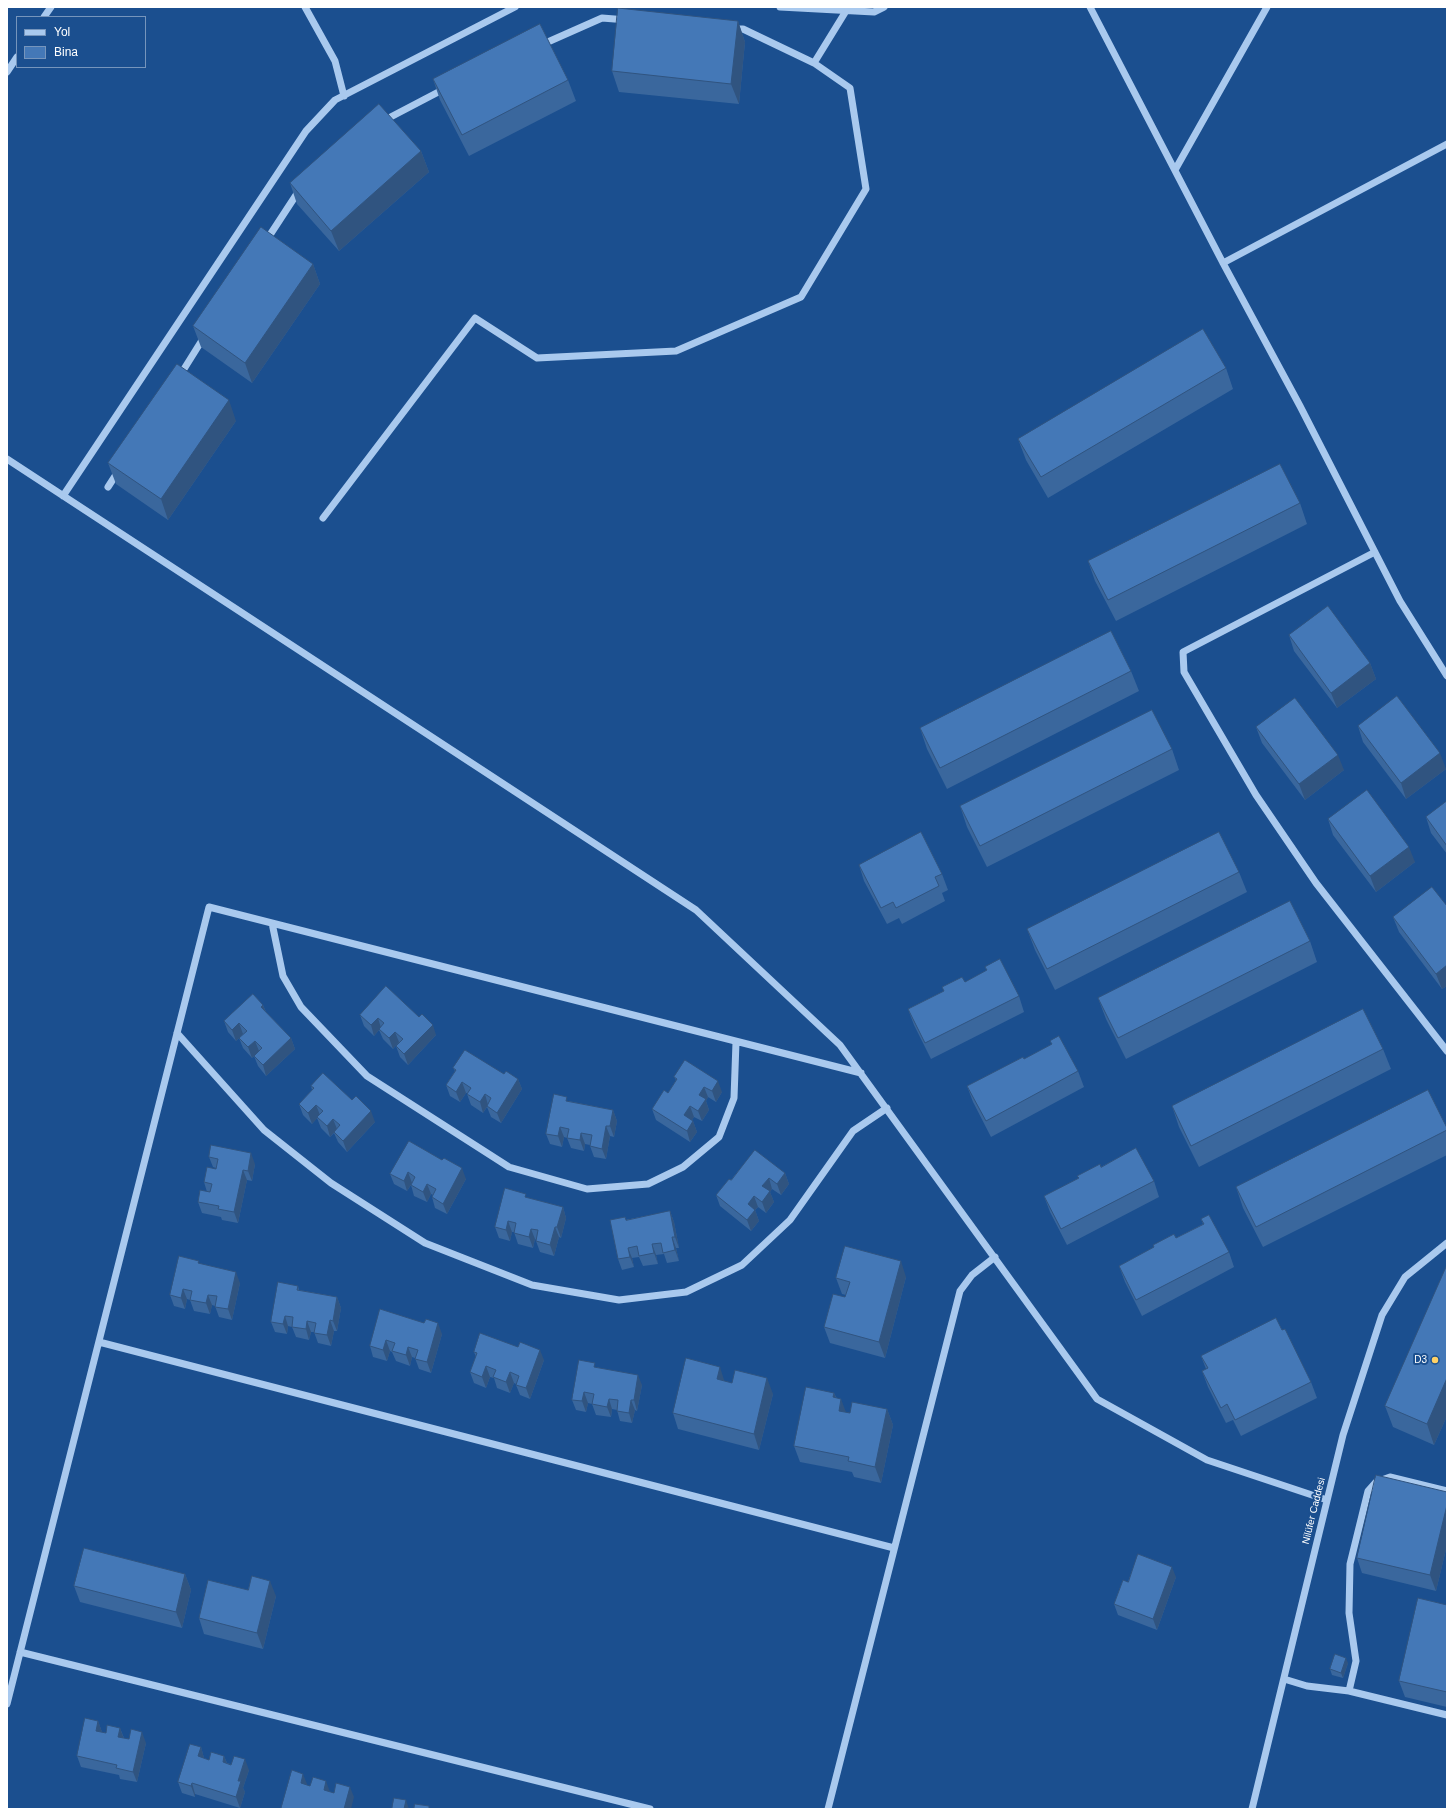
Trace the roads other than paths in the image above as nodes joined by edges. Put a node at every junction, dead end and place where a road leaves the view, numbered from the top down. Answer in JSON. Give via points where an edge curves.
{"nodes":[{"id":1,"x":51,"y":7,"type":"edge"},
{"id":2,"x":305,"y":7,"type":"edge"},
{"id":3,"x":515,"y":7,"type":"edge"},
{"id":4,"x":780,"y":7,"type":"edge"},
{"id":5,"x":884,"y":7,"type":"edge"},
{"id":6,"x":1090,"y":7,"type":"edge"},
{"id":7,"x":1267,"y":7,"type":"edge"},
{"id":8,"x":846,"y":11,"type":"junction"},
{"id":9,"x":45,"y":16,"type":"edge"},
{"id":10,"x":633,"y":20,"type":"edge"},
{"id":11,"x":728,"y":28,"type":"edge"},
{"id":12,"x":537,"y":47,"type":"edge"},
{"id":13,"x":16,"y":58,"type":"edge"},
{"id":14,"x":814,"y":63,"type":"junction"},
{"id":15,"x":7,"y":72,"type":"edge"},
{"id":16,"x":451,"y":85,"type":"edge"},
{"id":17,"x":344,"y":96,"type":"junction"},
{"id":18,"x":376,"y":125,"type":"edge"},
{"id":19,"x":1447,"y":144,"type":"edge"},
{"id":20,"x":1175,"y":170,"type":"junction"},
{"id":21,"x":305,"y":181,"type":"edge"},
{"id":22,"x":262,"y":248,"type":"edge"},
{"id":23,"x":1223,"y":263,"type":"junction"},
{"id":24,"x":206,"y":334,"type":"edge"},
{"id":25,"x":177,"y":380,"type":"edge"},
{"id":26,"x":7,"y":459,"type":"edge"},
{"id":27,"x":121,"y":467,"type":"edge"},
{"id":28,"x":108,"y":487,"type":"dead end"},
{"id":29,"x":63,"y":496,"type":"junction"},
{"id":30,"x":323,"y":518,"type":"dead end"},
{"id":31,"x":1375,"y":552,"type":"junction"},
{"id":32,"x":1447,"y":676,"type":"edge"},
{"id":33,"x":272,"y":923,"type":"junction"},
{"id":34,"x":177,"y":1033,"type":"junction"},
{"id":35,"x":736,"y":1042,"type":"junction"},
{"id":36,"x":1447,"y":1050,"type":"edge"},
{"id":37,"x":861,"y":1073,"type":"junction"},
{"id":38,"x":887,"y":1108,"type":"junction"},
{"id":39,"x":1447,"y":1243,"type":"edge"},
{"id":40,"x":995,"y":1257,"type":"junction"},
{"id":41,"x":99,"y":1342,"type":"junction"},
{"id":42,"x":1447,"y":1491,"type":"edge"},
{"id":43,"x":1327,"y":1500,"type":"junction"},
{"id":44,"x":894,"y":1548,"type":"junction"},
{"id":45,"x":20,"y":1652,"type":"junction"},
{"id":46,"x":1284,"y":1679,"type":"junction"},
{"id":47,"x":1349,"y":1691,"type":"junction"},
{"id":48,"x":7,"y":1704,"type":"edge"},
{"id":49,"x":1447,"y":1716,"type":"edge"},
{"id":50,"x":633,"y":1807,"type":"edge"},
{"id":51,"x":650,"y":1809,"type":"edge"},
{"id":52,"x":828,"y":1809,"type":"edge"},
{"id":53,"x":1252,"y":1809,"type":"edge"}],
"edges":[{"from":1,"to":9,"type":"street"},
{"from":2,"to":17,"type":"street","via":[[336,61]]},
{"from":3,"to":17,"type":"street"},
{"from":4,"to":8,"type":"street"},
{"from":5,"to":8,"type":"street","via":[[874,12]]},
{"from":6,"to":20,"type":"street"},
{"from":7,"to":20,"type":"street"},
{"from":8,"to":14,"type":"street"},
{"from":10,"to":12,"type":"street","via":[[602,18]]},
{"from":11,"to":14,"type":"street","via":[[743,30]]},
{"from":13,"to":15,"type":"street"},
{"from":14,"to":30,"type":"street","via":[[850,88],[866,189],[801,297],[676,351],[537,358],[474,318]]},
{"from":16,"to":18,"type":"street"},
{"from":17,"to":29,"type":"street","via":[[335,100],[306,131]]},
{"from":19,"to":23,"type":"street"},
{"from":20,"to":23,"type":"street"},
{"from":21,"to":22,"type":"street"},
{"from":23,"to":31,"type":"street"},
{"from":24,"to":25,"type":"street"},
{"from":26,"to":29,"type":"street"},
{"from":27,"to":28,"type":"street"},
{"from":29,"to":37,"type":"street","via":[[696,910],[840,1045]]},
{"from":31,"to":32,"type":"street","via":[[1400,601]]},
{"from":31,"to":36,"type":"street","via":[[1183,652],[1184,672],[1256,795],[1316,883]]},
{"from":33,"to":34,"type":"street","via":[[209,907]]},
{"from":33,"to":35,"type":"street"},
{"from":33,"to":35,"type":"street","via":[[283,976],[301,1007],[367,1076],[509,1167],[587,1189],[648,1184],[683,1167],[719,1137],[734,1098]]},
{"from":34,"to":38,"type":"street","via":[[264,1130],[331,1183],[425,1243],[532,1285],[618,1300],[686,1292],[742,1265],[790,1220],[853,1131]]},
{"from":34,"to":41,"type":"street"},
{"from":35,"to":37,"type":"street"},
{"from":37,"to":38,"type":"street"},
{"from":38,"to":40,"type":"street"},
{"from":39,"to":43,"type":"street","name":"Nilüfer Caddesi","via":[[1405,1277],[1382,1315],[1343,1435]]},
{"from":40,"to":43,"type":"street","via":[[1097,1399],[1207,1460]]},
{"from":40,"to":44,"type":"street","via":[[972,1275],[960,1291]]},
{"from":41,"to":44,"type":"street"},
{"from":41,"to":45,"type":"street"},
{"from":42,"to":47,"type":"street","via":[[1390,1476],[1376,1482],[1368,1491],[1350,1564],[1349,1613],[1356,1661]]},
{"from":43,"to":46,"type":"street","name":"Nilüfer Caddesi"},
{"from":44,"to":52,"type":"street"},
{"from":45,"to":48,"type":"street"},
{"from":45,"to":50,"type":"street"},
{"from":46,"to":47,"type":"street","via":[[1307,1686]]},
{"from":46,"to":53,"type":"street","name":"Nilüfer Caddesi"},
{"from":47,"to":49,"type":"street"},
{"from":50,"to":51,"type":"street"}]}
